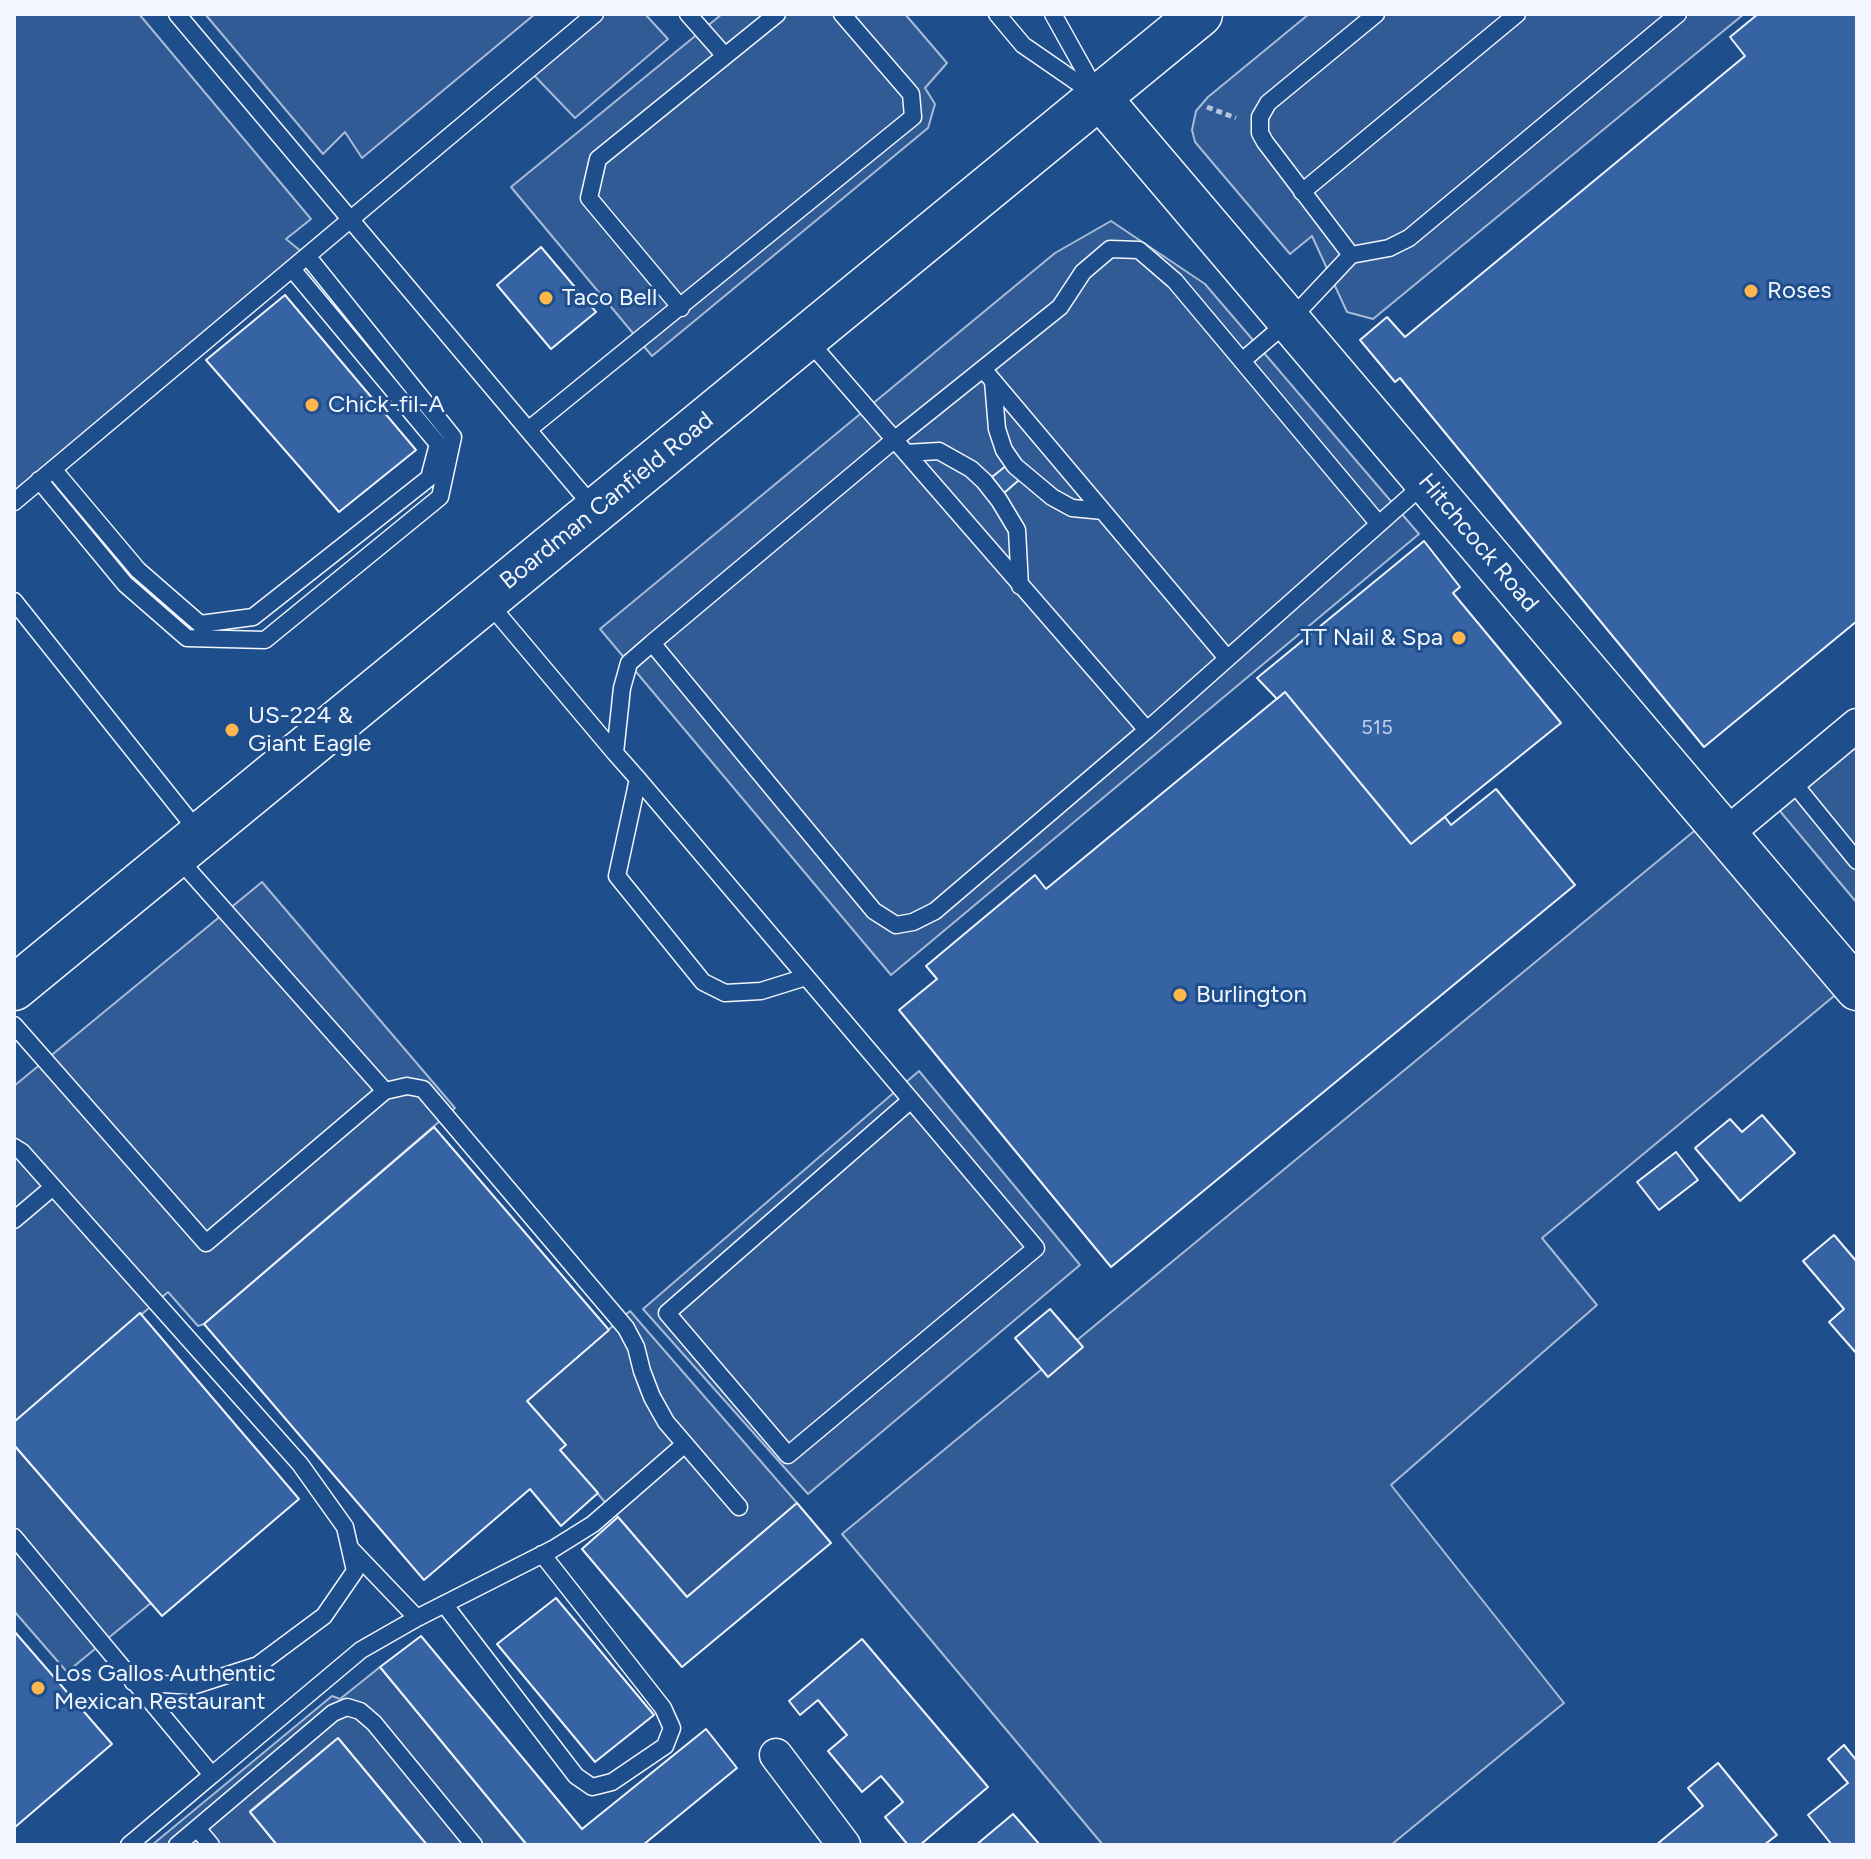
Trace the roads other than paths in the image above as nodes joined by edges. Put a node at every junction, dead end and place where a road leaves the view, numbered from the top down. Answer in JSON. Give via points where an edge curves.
{"nodes":[{"id":1,"x":177,"y":14,"type":"edge"},
{"id":2,"x":595,"y":14,"type":"edge"},
{"id":3,"x":688,"y":14,"type":"edge"},
{"id":4,"x":777,"y":14,"type":"edge"},
{"id":5,"x":842,"y":14,"type":"edge"},
{"id":6,"x":997,"y":14,"type":"edge"},
{"id":7,"x":1053,"y":14,"type":"edge"},
{"id":8,"x":1200,"y":14,"type":"edge"},
{"id":9,"x":1376,"y":14,"type":"edge"},
{"id":10,"x":1517,"y":14,"type":"edge"},
{"id":11,"x":1678,"y":14,"type":"edge"},
{"id":12,"x":725,"y":56,"type":"junction"},
{"id":13,"x":1099,"y":97,"type":"junction"},
{"id":14,"x":1302,"y":192,"type":"junction"},
{"id":15,"x":351,"y":221,"type":"junction"},
{"id":16,"x":1351,"y":255,"type":"junction"},
{"id":17,"x":308,"y":257,"type":"junction"},
{"id":18,"x":292,"y":269,"type":"junction"},
{"id":19,"x":681,"y":308,"type":"junction"},
{"id":20,"x":1290,"y":320,"type":"junction"},
{"id":21,"x":806,"y":338,"type":"junction"},
{"id":22,"x":1242,"y":361,"type":"junction"},
{"id":23,"x":988,"y":375,"type":"junction"},
{"id":24,"x":528,"y":430,"type":"junction"},
{"id":25,"x":894,"y":440,"type":"junction"},
{"id":26,"x":906,"y":453,"type":"junction"},
{"id":27,"x":53,"y":469,"type":"junction"},
{"id":28,"x":39,"y":480,"type":"junction"},
{"id":29,"x":1426,"y":482,"type":"junction"},
{"id":30,"x":14,"y":502,"type":"edge"},
{"id":31,"x":595,"y":510,"type":"junction"},
{"id":32,"x":1103,"y":511,"type":"junction"},
{"id":33,"x":1378,"y":523,"type":"junction"},
{"id":34,"x":1020,"y":586,"type":"junction"},
{"id":35,"x":486,"y":600,"type":"junction"},
{"id":36,"x":14,"y":601,"type":"edge"},
{"id":37,"x":652,"y":643,"type":"junction"},
{"id":38,"x":1227,"y":658,"type":"junction"},
{"id":39,"x":1857,"y":725,"type":"edge"},
{"id":40,"x":1147,"y":730,"type":"junction"},
{"id":41,"x":615,"y":753,"type":"junction"},
{"id":42,"x":638,"y":779,"type":"junction"},
{"id":43,"x":1791,"y":780,"type":"junction"},
{"id":44,"x":1725,"y":835,"type":"junction"},
{"id":45,"x":188,"y":844,"type":"junction"},
{"id":46,"x":1857,"y":861,"type":"edge"},
{"id":47,"x":806,"y":977,"type":"junction"},
{"id":48,"x":14,"y":988,"type":"edge"},
{"id":49,"x":1857,"y":989,"type":"edge"},
{"id":50,"x":14,"y":1025,"type":"edge"},
{"id":51,"x":385,"y":1091,"type":"junction"},
{"id":52,"x":911,"y":1100,"type":"junction"},
{"id":53,"x":14,"y":1147,"type":"edge"},
{"id":54,"x":53,"y":1187,"type":"junction"},
{"id":55,"x":14,"y":1220,"type":"edge"},
{"id":56,"x":685,"y":1444,"type":"junction"},
{"id":57,"x":739,"y":1507,"type":"dead end"},
{"id":58,"x":14,"y":1537,"type":"edge"},
{"id":59,"x":350,"y":1548,"type":"junction"},
{"id":60,"x":542,"y":1554,"type":"junction"},
{"id":61,"x":444,"y":1604,"type":"junction"},
{"id":62,"x":417,"y":1618,"type":"junction"},
{"id":63,"x":133,"y":1682,"type":"junction"},
{"id":64,"x":776,"y":1755,"type":"dead end"},
{"id":65,"x":212,"y":1775,"type":"junction"},
{"id":66,"x":197,"y":1828,"type":"junction"},
{"id":67,"x":129,"y":1845,"type":"edge"},
{"id":68,"x":177,"y":1845,"type":"edge"},
{"id":69,"x":211,"y":1845,"type":"edge"},
{"id":70,"x":474,"y":1845,"type":"edge"},
{"id":71,"x":844,"y":1845,"type":"edge"}],
"edges":[{"from":1,"to":15,"type":"lane"},
{"from":2,"to":15,"type":"lane"},
{"from":3,"to":12,"type":"lane"},
{"from":4,"to":12,"type":"lane"},
{"from":5,"to":19,"type":"lane","via":[[911,94],[913,117]]},
{"from":6,"to":13,"type":"lane","via":[[1023,45]]},
{"from":7,"to":13,"type":"lane"},
{"from":8,"to":13,"type":"main road","name":"Boardman Canfield Road"},
{"from":9,"to":14,"type":"lane","via":[[1268,103],[1260,117],[1265,142]]},
{"from":10,"to":14,"type":"lane"},
{"from":11,"to":16,"type":"lane","via":[[1409,238]]},
{"from":12,"to":19,"type":"lane","via":[[598,159],[589,198]]},
{"from":13,"to":20,"type":"street","name":"Hitchcock Road"},
{"from":13,"to":21,"type":"main road","name":"Boardman Canfield Road"},
{"from":14,"to":16,"type":"lane"},
{"from":15,"to":17,"type":"lane"},
{"from":15,"to":24,"type":"lane"},
{"from":16,"to":20,"type":"lane"},
{"from":17,"to":18,"type":"lane"},
{"from":17,"to":28,"type":"lane","via":[[453,437],[440,497],[265,640],[187,638],[125,584]]},
{"from":18,"to":27,"type":"lane"},
{"from":18,"to":27,"type":"lane","via":[[438,444],[429,478],[253,617],[200,624],[138,570]]},
{"from":19,"to":24,"type":"lane"},
{"from":20,"to":22,"type":"lane"},
{"from":20,"to":29,"type":"street","name":"Hitchcock Road"},
{"from":21,"to":25,"type":"lane"},
{"from":21,"to":31,"type":"main road","name":"Boardman Canfield Road"},
{"from":22,"to":23,"type":"lane","via":[[1175,281],[1139,250],[1110,249],[1083,272],[1060,307]]},
{"from":22,"to":33,"type":"lane"},
{"from":23,"to":25,"type":"lane"},
{"from":23,"to":32,"type":"lane"},
{"from":23,"to":32,"type":"lane","via":[[997,429],[1015,466],[1062,503]]},
{"from":24,"to":31,"type":"lane"},
{"from":25,"to":26,"type":"lane"},
{"from":25,"to":37,"type":"lane"},
{"from":26,"to":34,"type":"lane"},
{"from":26,"to":34,"type":"lane","via":[[939,451],[984,481],[1017,530]]},
{"from":27,"to":28,"type":"lane"},
{"from":28,"to":30,"type":"lane"},
{"from":29,"to":33,"type":"lane"},
{"from":29,"to":44,"type":"street","name":"Hitchcock Road"},
{"from":31,"to":35,"type":"main road","name":"Boardman Canfield Road"},
{"from":32,"to":38,"type":"lane"},
{"from":33,"to":38,"type":"lane"},
{"from":34,"to":40,"type":"lane"},
{"from":35,"to":41,"type":"lane"},
{"from":35,"to":45,"type":"main road","name":"Boardman Canfield Road"},
{"from":36,"to":45,"type":"lane"},
{"from":37,"to":40,"type":"lane","via":[[874,911],[896,925],[935,911]]},
{"from":37,"to":41,"type":"lane","via":[[629,663]]},
{"from":38,"to":40,"type":"lane"},
{"from":39,"to":43,"type":"street"},
{"from":41,"to":42,"type":"lane"},
{"from":42,"to":47,"type":"lane"},
{"from":42,"to":47,"type":"lane","via":[[617,876],[703,982],[725,993],[761,991]]},
{"from":43,"to":44,"type":"street"},
{"from":43,"to":46,"type":"lane"},
{"from":44,"to":49,"type":"street","name":"Hitchcock Road"},
{"from":45,"to":48,"type":"main road","name":"Boardman Canfield Road"},
{"from":45,"to":51,"type":"lane"},
{"from":47,"to":52,"type":"lane"},
{"from":50,"to":51,"type":"lane","via":[[206,1243]]},
{"from":51,"to":56,"type":"lane","via":[[423,1089],[545,1232],[626,1328],[652,1397]]},
{"from":52,"to":52,"type":"lane","via":[[1036,1248],[788,1455],[667,1313]]},
{"from":53,"to":54,"type":"lane"},
{"from":54,"to":55,"type":"lane"},
{"from":54,"to":59,"type":"lane","via":[[300,1464],[345,1527]]},
{"from":56,"to":57,"type":"lane"},
{"from":56,"to":60,"type":"lane","via":[[593,1524]]},
{"from":58,"to":63,"type":"lane"},
{"from":59,"to":62,"type":"lane"},
{"from":59,"to":63,"type":"lane","via":[[355,1571],[324,1616],[258,1665],[193,1686]]},
{"from":60,"to":61,"type":"lane"},
{"from":60,"to":61,"type":"lane","via":[[663,1708],[672,1728],[665,1746],[612,1782],[592,1787],[576,1776]]},
{"from":61,"to":62,"type":"lane"},
{"from":62,"to":65,"type":"lane","via":[[361,1650]]},
{"from":63,"to":65,"type":"lane"},
{"from":64,"to":71,"type":"street"},
{"from":65,"to":67,"type":"lane"},
{"from":66,"to":68,"type":"lane"},
{"from":66,"to":69,"type":"lane"},
{"from":66,"to":70,"type":"lane","via":[[333,1713],[347,1707],[374,1723]]}]}
